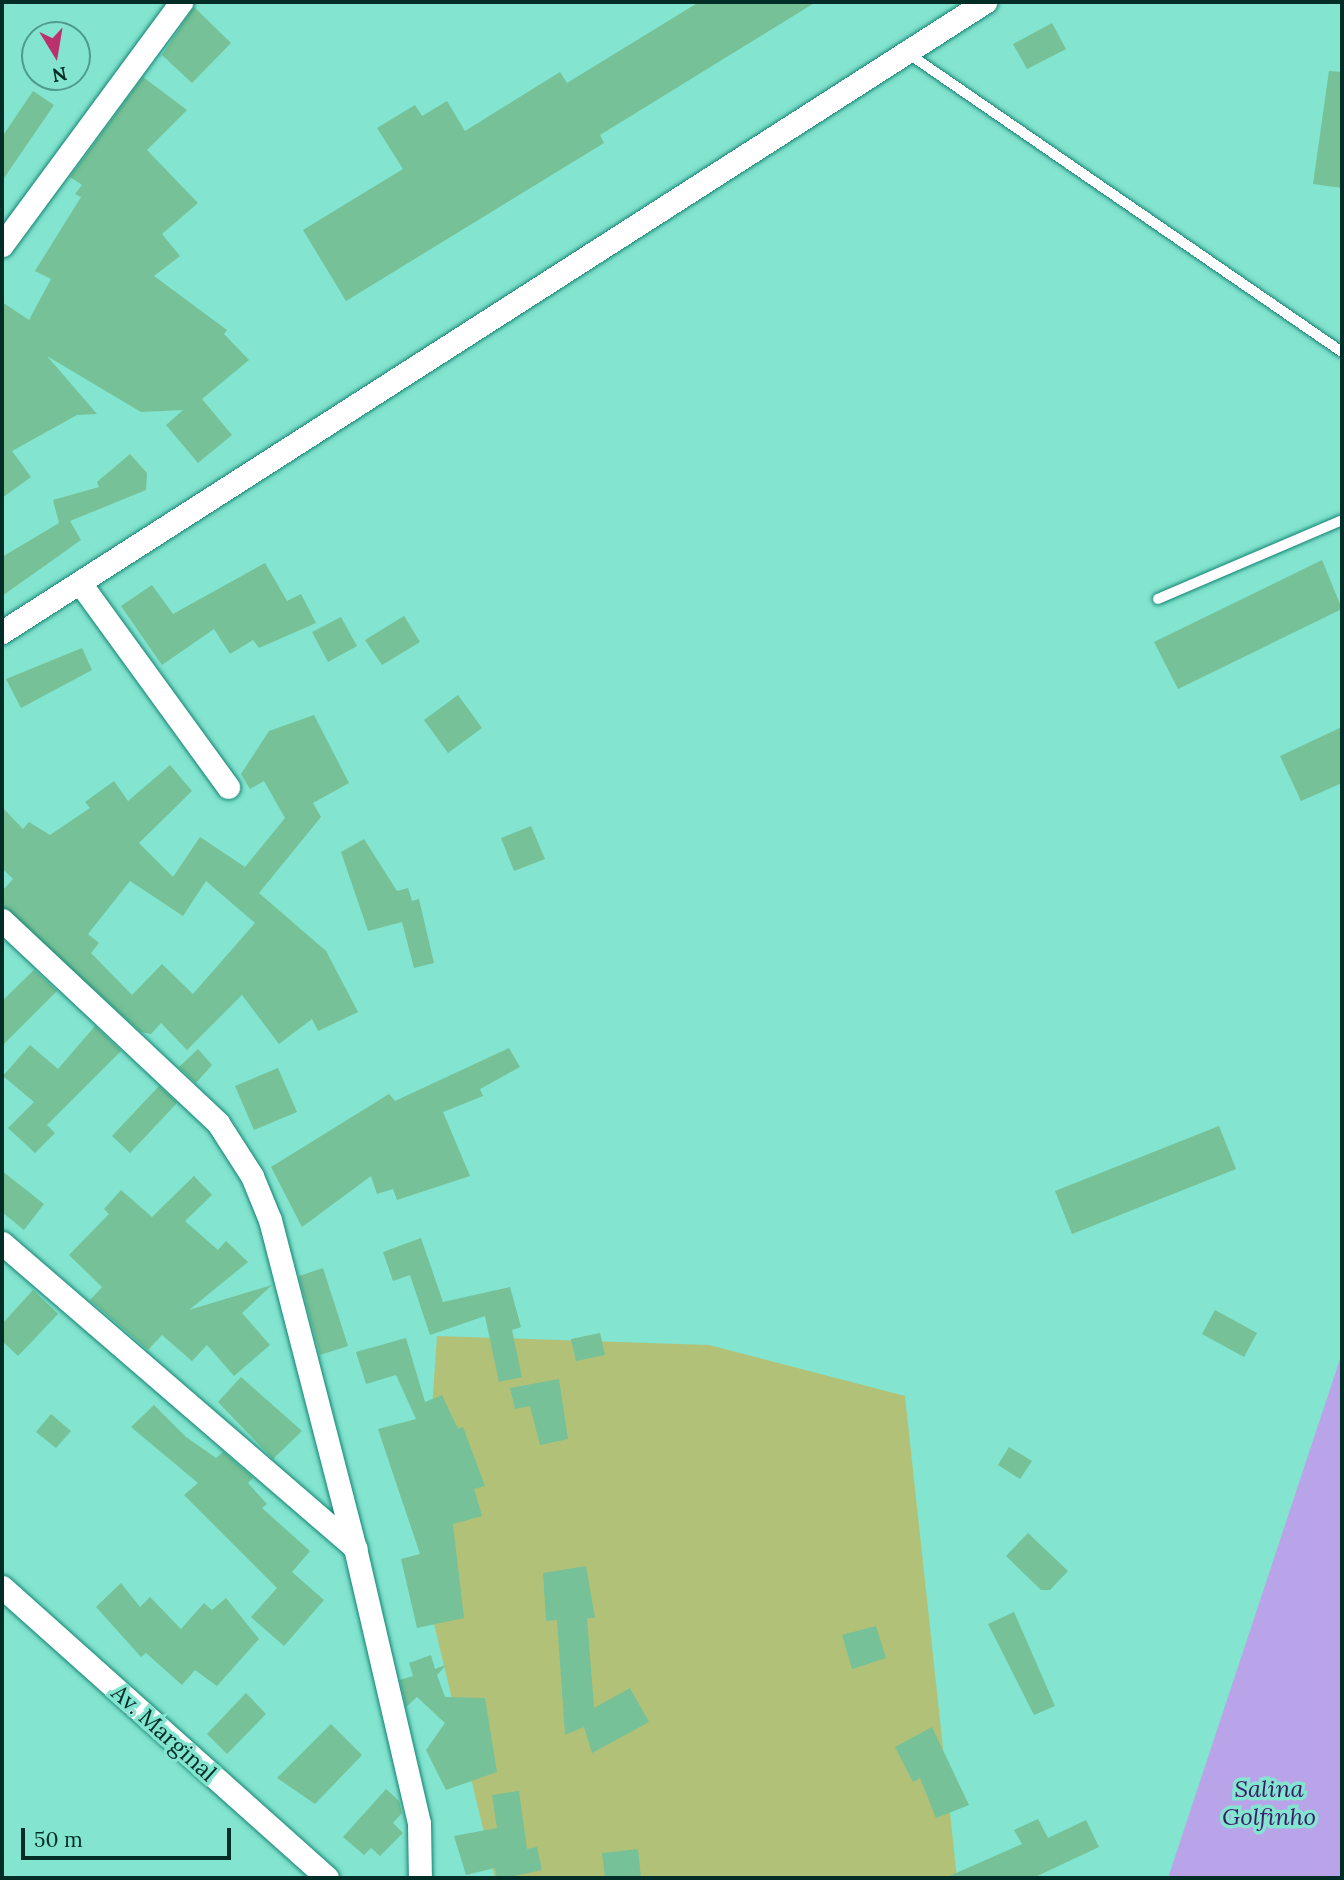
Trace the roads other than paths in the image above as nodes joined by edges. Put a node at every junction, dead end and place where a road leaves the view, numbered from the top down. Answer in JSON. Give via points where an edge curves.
{"nodes":[{"id":1,"x":181,"y":2,"type":"edge"},
{"id":2,"x":985,"y":2,"type":"edge"},
{"id":3,"x":906,"y":52,"type":"junction"},
{"id":4,"x":2,"y":245,"type":"edge"},
{"id":5,"x":1342,"y":352,"type":"edge"},
{"id":6,"x":1342,"y":520,"type":"edge"},
{"id":7,"x":80,"y":583,"type":"junction"},
{"id":8,"x":1158,"y":599,"type":"dead end"},
{"id":9,"x":2,"y":632,"type":"edge"},
{"id":10,"x":228,"y":787,"type":"dead end"},
{"id":11,"x":2,"y":920,"type":"edge"},
{"id":12,"x":2,"y":1242,"type":"edge"},
{"id":13,"x":355,"y":1548,"type":"junction"},
{"id":14,"x":2,"y":1587,"type":"edge"},
{"id":15,"x":327,"y":1878,"type":"edge"},
{"id":16,"x":420,"y":1878,"type":"edge"}],
"edges":[{"from":1,"to":4,"type":"street"},
{"from":2,"to":3,"type":"street"},
{"from":3,"to":5,"type":"lane"},
{"from":3,"to":7,"type":"street"},
{"from":6,"to":8,"type":"lane"},
{"from":7,"to":9,"type":"street"},
{"from":7,"to":10,"type":"street"},
{"from":11,"to":13,"type":"street","via":[[218,1123],[252,1176],[270,1220]]},
{"from":12,"to":13,"type":"street"},
{"from":13,"to":16,"type":"street","via":[[419,1823]]},
{"from":14,"to":15,"type":"street","name":"Av. Marginal"}]}
